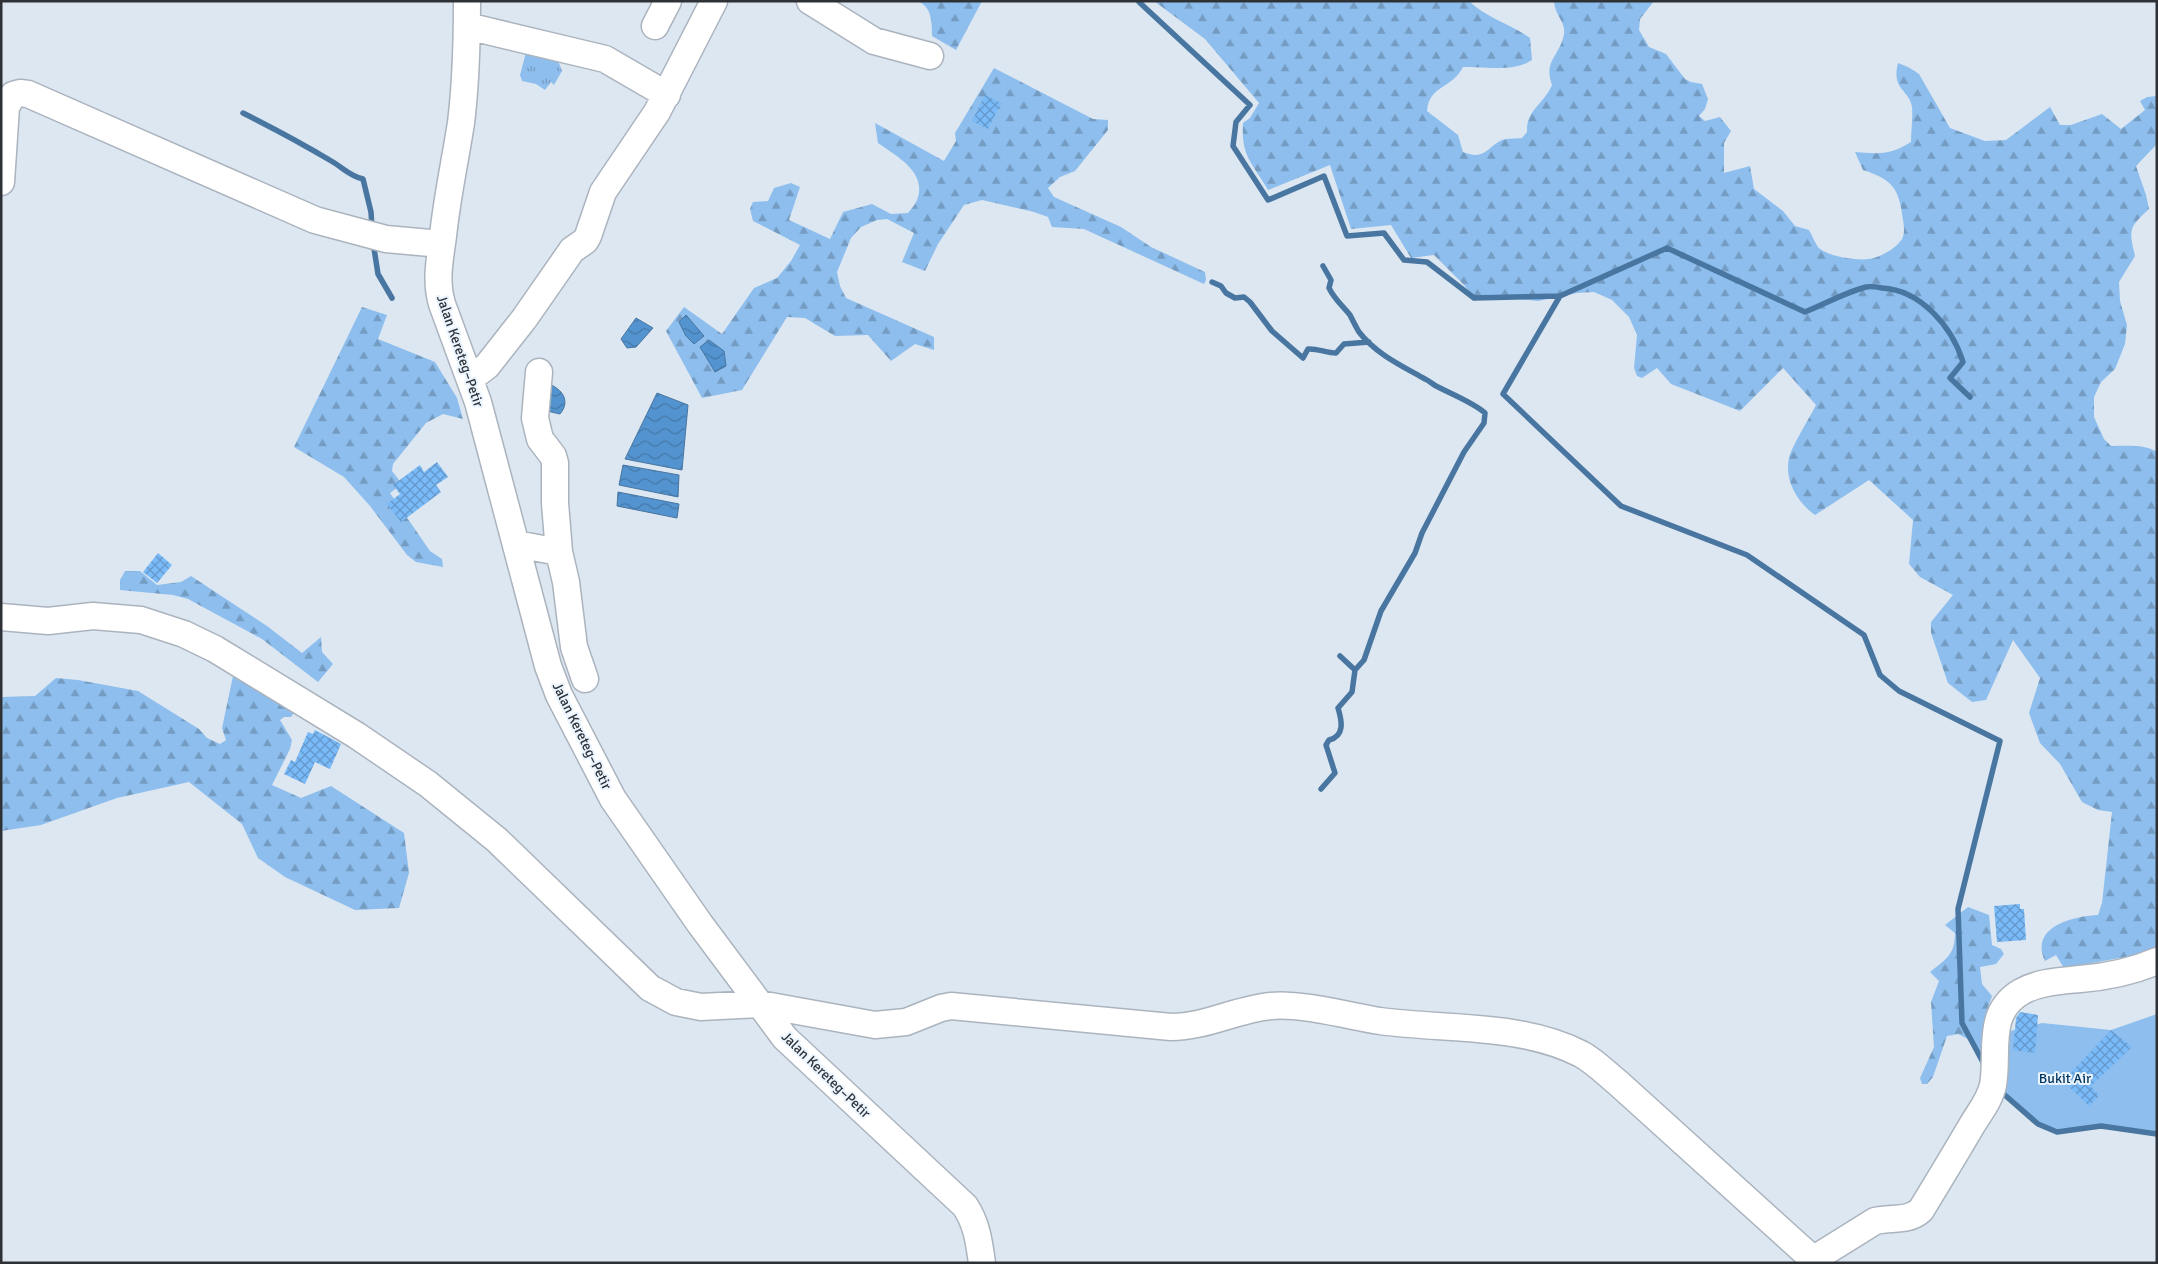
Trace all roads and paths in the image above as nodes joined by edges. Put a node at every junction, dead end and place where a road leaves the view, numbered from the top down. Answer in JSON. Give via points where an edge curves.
{"nodes":[{"id":1,"x":668,"y":1,"type":"edge"},
{"id":2,"x":714,"y":1,"type":"edge"},
{"id":3,"x":810,"y":1,"type":"edge"},
{"id":4,"x":467,"y":14,"type":"edge"},
{"id":5,"x":655,"y":26,"type":"dead end"},
{"id":6,"x":930,"y":56,"type":"dead end"},
{"id":7,"x":667,"y":95,"type":"junction"},
{"id":8,"x":2,"y":143,"type":"edge"},
{"id":9,"x":1,"y":182,"type":"edge"},
{"id":10,"x":442,"y":244,"type":"junction"},
{"id":11,"x":538,"y":372,"type":"dead end"},
{"id":12,"x":471,"y":378,"type":"junction"},
{"id":13,"x":516,"y":544,"type":"junction"},
{"id":14,"x":559,"y":552,"type":"junction"},
{"id":15,"x":1,"y":617,"type":"edge"},
{"id":16,"x":585,"y":679,"type":"dead end"},
{"id":17,"x":2157,"y":961,"type":"edge"},
{"id":18,"x":759,"y":1004,"type":"junction"},
{"id":19,"x":1815,"y":1261,"type":"edge"},
{"id":20,"x":982,"y":1263,"type":"edge"}],
"edges":[{"from":1,"to":5,"type":"street"},
{"from":2,"to":7,"type":"street"},
{"from":3,"to":6,"type":"street","via":[[874,41]]},
{"from":4,"to":7,"type":"street","via":[[605,59]]},
{"from":4,"to":10,"type":"street","name":"Jalan Kereteg–Petir","via":[[465,92]]},
{"from":7,"to":12,"type":"street","via":[[646,132],[607,185],[585,242],[572,250],[487,366]]},
{"from":8,"to":9,"type":"street"},
{"from":8,"to":10,"type":"street","via":[[9,100],[20,93],[28,94],[315,220],[386,239]]},
{"from":10,"to":12,"type":"street","name":"Jalan Kereteg–Petir","via":[[438,270],[440,295]]},
{"from":11,"to":14,"type":"street","via":[[535,418],[540,439],[555,463]]},
{"from":12,"to":13,"type":"street","name":"Jalan Kereteg–Petir"},
{"from":13,"to":14,"type":"street"},
{"from":13,"to":18,"type":"street","name":"Jalan Kereteg–Petir","via":[[548,666],[590,756],[613,799]]},
{"from":14,"to":16,"type":"street","via":[[568,588],[574,647]]},
{"from":15,"to":18,"type":"street","via":[[48,621],[93,616],[141,620],[184,634],[215,649],[356,735],[428,784],[497,840],[650,988],[676,1002],[701,1007]]},
{"from":17,"to":19,"type":"street","via":[[2143,967],[2058,981],[2020,992],[2005,1007],[1994,1035],[1994,1078],[1990,1094],[1921,1210],[1914,1217],[1875,1221]]},
{"from":18,"to":19,"type":"street","via":[[875,1025],[906,1022],[952,1006],[1171,1027],[1202,1024],[1256,1008],[1291,1006],[1388,1022],[1509,1032],[1582,1054]]},
{"from":18,"to":20,"type":"street","name":"Jalan Kereteg–Petir","via":[[803,1056],[965,1206],[974,1219]]}]}
